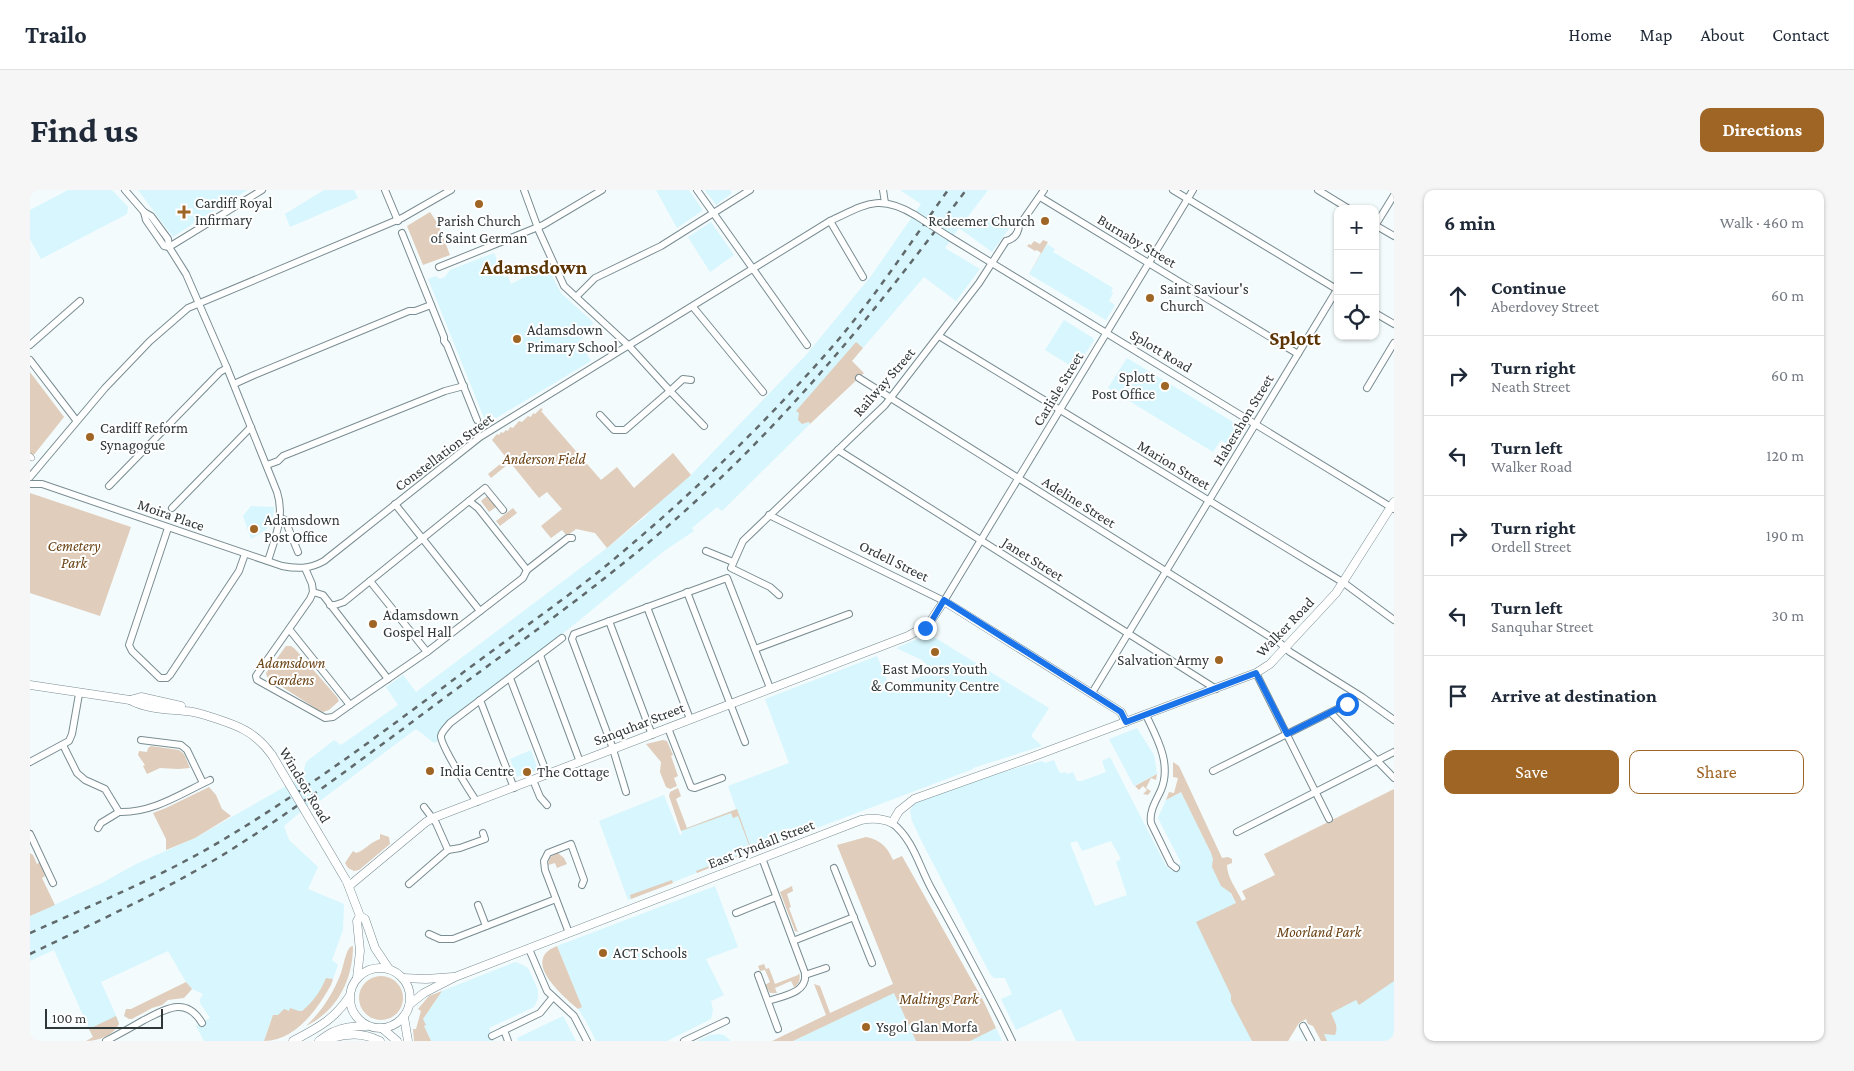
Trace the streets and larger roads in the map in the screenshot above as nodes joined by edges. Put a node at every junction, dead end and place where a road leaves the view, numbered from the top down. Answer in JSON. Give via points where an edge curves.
{"nodes":[{"id":1,"x":125,"y":190,"type":"edge"},
{"id":2,"x":262,"y":190,"type":"edge"},
{"id":3,"x":385,"y":190,"type":"edge"},
{"id":4,"x":451,"y":190,"type":"edge"},
{"id":5,"x":524,"y":190,"type":"edge"},
{"id":6,"x":602,"y":190,"type":"edge"},
{"id":7,"x":698,"y":190,"type":"edge"},
{"id":8,"x":750,"y":190,"type":"edge"},
{"id":9,"x":883,"y":190,"type":"edge"},
{"id":10,"x":1044,"y":190,"type":"edge"},
{"id":11,"x":1173,"y":190,"type":"edge"},
{"id":12,"x":1193,"y":190,"type":"edge"},
{"id":13,"x":1318,"y":190,"type":"edge"},
{"id":14,"x":1394,"y":195,"type":"edge"},
{"id":15,"x":1040,"y":197,"type":"junction"},
{"id":16,"x":1188,"y":199,"type":"junction"},
{"id":17,"x":885,"y":202,"type":"junction"},
{"id":18,"x":1342,"y":205,"type":"edge"},
{"id":19,"x":714,"y":213,"type":"junction"},
{"id":20,"x":1379,"y":219,"type":"edge"},
{"id":21,"x":398,"y":220,"type":"junction"},
{"id":22,"x":830,"y":221,"type":"junction"},
{"id":23,"x":538,"y":227,"type":"junction"},
{"id":24,"x":1379,"y":227,"type":"edge"},
{"id":25,"x":402,"y":233,"type":"dead end"},
{"id":26,"x":1394,"y":236,"type":"edge"},
{"id":27,"x":170,"y":247,"type":"junction"},
{"id":28,"x":1149,"y":263,"type":"junction"},
{"id":29,"x":992,"y":264,"type":"junction"},
{"id":30,"x":438,"y":267,"type":"dead end"},
{"id":31,"x":753,"y":269,"type":"junction"},
{"id":32,"x":863,"y":277,"type":"dead end"},
{"id":33,"x":1334,"y":287,"type":"edge"},
{"id":34,"x":1334,"y":294,"type":"edge"},
{"id":35,"x":576,"y":297,"type":"junction"},
{"id":36,"x":80,"y":301,"type":"dead end"},
{"id":37,"x":199,"y":303,"type":"junction"},
{"id":38,"x":431,"y":305,"type":"junction"},
{"id":39,"x":692,"y":306,"type":"junction"},
{"id":40,"x":1379,"y":315,"type":"edge"},
{"id":41,"x":1394,"y":324,"type":"edge"},
{"id":42,"x":1106,"y":333,"type":"junction"},
{"id":43,"x":939,"y":336,"type":"junction"},
{"id":44,"x":1394,"y":343,"type":"edge"},
{"id":45,"x":30,"y":345,"type":"edge"},
{"id":46,"x":807,"y":345,"type":"dead end"},
{"id":47,"x":629,"y":346,"type":"junction"},
{"id":48,"x":1298,"y":354,"type":"junction"},
{"id":49,"x":30,"y":360,"type":"edge"},
{"id":50,"x":227,"y":368,"type":"junction"},
{"id":51,"x":859,"y":378,"type":"dead end"},
{"id":52,"x":690,"y":380,"type":"dead end"},
{"id":53,"x":234,"y":384,"type":"junction"},
{"id":54,"x":464,"y":386,"type":"junction"},
{"id":55,"x":1367,"y":388,"type":"dead end"},
{"id":56,"x":670,"y":391,"type":"junction"},
{"id":57,"x":763,"y":392,"type":"dead end"},
{"id":58,"x":890,"y":398,"type":"junction"},
{"id":59,"x":1059,"y":409,"type":"junction"},
{"id":60,"x":600,"y":415,"type":"dead end"},
{"id":61,"x":76,"y":420,"type":"junction"},
{"id":62,"x":477,"y":420,"type":"dead end"},
{"id":63,"x":1255,"y":424,"type":"junction"},
{"id":64,"x":704,"y":426,"type":"dead end"},
{"id":65,"x":251,"y":427,"type":"junction"},
{"id":66,"x":838,"y":450,"type":"junction"},
{"id":67,"x":267,"y":465,"type":"junction"},
{"id":68,"x":30,"y":477,"type":"edge"},
{"id":69,"x":1018,"y":478,"type":"junction"},
{"id":70,"x":30,"y":484,"type":"edge"},
{"id":71,"x":109,"y":486,"type":"dead end"},
{"id":72,"x":1208,"y":500,"type":"junction"},
{"id":73,"x":469,"y":501,"type":"junction"},
{"id":74,"x":394,"y":504,"type":"junction"},
{"id":75,"x":1393,"y":506,"type":"edge"},
{"id":76,"x":172,"y":508,"type":"dead end"},
{"id":77,"x":503,"y":510,"type":"dead end"},
{"id":78,"x":769,"y":515,"type":"junction"},
{"id":79,"x":280,"y":518,"type":"junction"},
{"id":80,"x":168,"y":528,"type":"junction"},
{"id":81,"x":572,"y":538,"type":"dead end"},
{"id":82,"x":423,"y":540,"type":"junction"},
{"id":83,"x":980,"y":541,"type":"junction"},
{"id":84,"x":706,"y":550,"type":"dead end"},
{"id":85,"x":298,"y":552,"type":"dead end"},
{"id":86,"x":245,"y":554,"type":"junction"},
{"id":87,"x":268,"y":561,"type":"junction"},
{"id":88,"x":732,"y":565,"type":"junction"},
{"id":89,"x":305,"y":568,"type":"junction"},
{"id":90,"x":527,"y":570,"type":"junction"},
{"id":91,"x":1166,"y":571,"type":"junction"},
{"id":92,"x":727,"y":578,"type":"junction"},
{"id":93,"x":370,"y":582,"type":"junction"},
{"id":94,"x":1344,"y":583,"type":"junction"},
{"id":95,"x":313,"y":592,"type":"junction"},
{"id":96,"x":687,"y":592,"type":"junction"},
{"id":97,"x":779,"y":595,"type":"dead end"},
{"id":98,"x":944,"y":600,"type":"junction"},
{"id":99,"x":330,"y":605,"type":"junction"},
{"id":100,"x":647,"y":606,"type":"junction"},
{"id":101,"x":480,"y":611,"type":"junction"},
{"id":102,"x":849,"y":614,"type":"dead end"},
{"id":103,"x":1394,"y":620,"type":"edge"},
{"id":104,"x":609,"y":621,"type":"junction"},
{"id":105,"x":289,"y":629,"type":"junction"},
{"id":106,"x":1128,"y":633,"type":"junction"},
{"id":107,"x":572,"y":637,"type":"junction"},
{"id":108,"x":562,"y":638,"type":"joint"},
{"id":109,"x":1285,"y":647,"type":"junction"},
{"id":110,"x":755,"y":648,"type":"junction"},
{"id":111,"x":427,"y":652,"type":"junction"},
{"id":112,"x":540,"y":655,"type":"junction"},
{"id":113,"x":1256,"y":673,"type":"junction"},
{"id":114,"x":510,"y":678,"type":"junction"},
{"id":115,"x":388,"y":679,"type":"junction"},
{"id":116,"x":30,"y":685,"type":"edge"},
{"id":117,"x":770,"y":688,"type":"junction"},
{"id":118,"x":1216,"y":689,"type":"junction"},
{"id":119,"x":1092,"y":693,"type":"junction"},
{"id":120,"x":79,"y":694,"type":"junction"},
{"id":121,"x":480,"y":700,"type":"junction"},
{"id":122,"x":730,"y":704,"type":"junction"},
{"id":123,"x":1347,"y":704,"type":"dead end"},
{"id":124,"x":350,"y":705,"type":"junction"},
{"id":125,"x":1330,"y":713,"type":"junction"},
{"id":126,"x":1146,"y":715,"type":"junction"},
{"id":127,"x":690,"y":719,"type":"junction"},
{"id":128,"x":1394,"y":720,"type":"edge"},
{"id":129,"x":1126,"y":722,"type":"junction"},
{"id":130,"x":668,"y":728,"type":"junction"},
{"id":131,"x":1287,"y":734,"type":"junction"},
{"id":132,"x":652,"y":735,"type":"junction"},
{"id":133,"x":141,"y":740,"type":"dead end"},
{"id":134,"x":745,"y":742,"type":"dead end"},
{"id":135,"x":63,"y":745,"type":"junction"},
{"id":136,"x":612,"y":750,"type":"junction"},
{"id":137,"x":1394,"y":752,"type":"edge"},
{"id":138,"x":1377,"y":761,"type":"junction"},
{"id":139,"x":30,"y":762,"type":"edge"},
{"id":140,"x":580,"y":762,"type":"junction"},
{"id":141,"x":1213,"y":772,"type":"dead end"},
{"id":142,"x":547,"y":774,"type":"junction"},
{"id":143,"x":722,"y":778,"type":"dead end"},
{"id":144,"x":1394,"y":778,"type":"edge"},
{"id":145,"x":210,"y":780,"type":"dead end"},
{"id":146,"x":533,"y":780,"type":"junction"},
{"id":147,"x":203,"y":783,"type":"junction"},
{"id":148,"x":514,"y":788,"type":"junction"},
{"id":149,"x":626,"y":792,"type":"dead end"},
{"id":150,"x":1316,"y":792,"type":"junction"},
{"id":151,"x":477,"y":802,"type":"junction"},
{"id":152,"x":547,"y":805,"type":"dead end"},
{"id":153,"x":424,"y":807,"type":"dead end"},
{"id":154,"x":119,"y":812,"type":"junction"},
{"id":155,"x":433,"y":818,"type":"junction"},
{"id":156,"x":1329,"y":819,"type":"dead end"},
{"id":157,"x":892,"y":823,"type":"junction"},
{"id":158,"x":98,"y":828,"type":"dead end"},
{"id":159,"x":1237,"y":832,"type":"dead end"},
{"id":160,"x":482,"y":833,"type":"dead end"},
{"id":161,"x":30,"y":834,"type":"edge"},
{"id":162,"x":32,"y":845,"type":"edge"},
{"id":163,"x":448,"y":850,"type":"junction"},
{"id":164,"x":762,"y":858,"type":"junction"},
{"id":165,"x":834,"y":868,"type":"dead end"},
{"id":166,"x":1176,"y":868,"type":"dead end"},
{"id":167,"x":53,"y":883,"type":"dead end"},
{"id":168,"x":347,"y":883,"type":"junction"},
{"id":169,"x":409,"y":884,"type":"dead end"},
{"id":170,"x":582,"y":885,"type":"dead end"},
{"id":171,"x":776,"y":897,"type":"junction"},
{"id":172,"x":556,"y":899,"type":"junction"},
{"id":173,"x":478,"y":905,"type":"dead end"},
{"id":174,"x":736,"y":913,"type":"dead end"},
{"id":175,"x":360,"y":916,"type":"junction"},
{"id":176,"x":854,"y":917,"type":"junction"},
{"id":177,"x":486,"y":926,"type":"junction"},
{"id":178,"x":569,"y":933,"type":"junction"},
{"id":179,"x":429,"y":934,"type":"dead end"},
{"id":180,"x":793,"y":941,"type":"junction"},
{"id":181,"x":529,"y":949,"type":"junction"},
{"id":182,"x":872,"y":963,"type":"dead end"},
{"id":183,"x":826,"y":968,"type":"dead end"},
{"id":184,"x":389,"y":969,"type":"junction"},
{"id":185,"x":758,"y":974,"type":"dead end"},
{"id":186,"x":805,"y":975,"type":"junction"},
{"id":187,"x":455,"y":977,"type":"junction"},
{"id":188,"x":357,"y":978,"type":"junction"},
{"id":189,"x":403,"y":978,"type":"junction"},
{"id":190,"x":349,"y":996,"type":"junction"},
{"id":191,"x":553,"y":997,"type":"junction"},
{"id":192,"x":768,"y":1001,"type":"junction"},
{"id":193,"x":410,"y":1004,"type":"junction"},
{"id":194,"x":404,"y":1017,"type":"junction"},
{"id":195,"x":726,"y":1021,"type":"dead end"},
{"id":196,"x":202,"y":1023,"type":"dead end"},
{"id":197,"x":366,"y":1026,"type":"junction"},
{"id":198,"x":1304,"y":1026,"type":"dead end"},
{"id":199,"x":383,"y":1029,"type":"junction"},
{"id":200,"x":778,"y":1029,"type":"dead end"},
{"id":201,"x":504,"y":1030,"type":"junction"},
{"id":202,"x":492,"y":1036,"type":"dead end"},
{"id":203,"x":327,"y":1037,"type":"junction"},
{"id":204,"x":106,"y":1041,"type":"edge"},
{"id":205,"x":293,"y":1041,"type":"edge"},
{"id":206,"x":319,"y":1041,"type":"edge"},
{"id":207,"x":380,"y":1041,"type":"edge"},
{"id":208,"x":397,"y":1041,"type":"edge"},
{"id":209,"x":408,"y":1041,"type":"edge"},
{"id":210,"x":508,"y":1041,"type":"edge"},
{"id":211,"x":587,"y":1041,"type":"edge"},
{"id":212,"x":684,"y":1041,"type":"edge"},
{"id":213,"x":1012,"y":1041,"type":"edge"},
{"id":214,"x":1311,"y":1041,"type":"edge"}],
"edges":[{"from":1,"to":27,"type":"street","via":[[144,212],[164,246]]},
{"from":2,"to":27,"type":"street"},
{"from":3,"to":21,"type":"street"},
{"from":4,"to":21,"type":"street"},
{"from":5,"to":23,"type":"street"},
{"from":6,"to":23,"type":"street"},
{"from":7,"to":19,"type":"street"},
{"from":8,"to":19,"type":"street"},
{"from":9,"to":17,"type":"street"},
{"from":10,"to":15,"type":"street","name":"Railway Street"},
{"from":11,"to":16,"type":"street"},
{"from":12,"to":16,"type":"street","name":"Carlisle Street"},
{"from":13,"to":18,"type":"street"},
{"from":14,"to":20,"type":"street"},
{"from":15,"to":28,"type":"street","name":"Burnaby Street"},
{"from":15,"to":29,"type":"street","name":"Railway Street"},
{"from":16,"to":28,"type":"street","name":"Carlisle Street"},
{"from":16,"to":33,"type":"street"},
{"from":17,"to":22,"type":"street","name":"Constellation Street","via":[[865,205]]},
{"from":17,"to":29,"type":"street","name":"Splott Road","bridge":true,"via":[[897,205]]},
{"from":19,"to":31,"type":"street"},
{"from":19,"to":35,"type":"street","via":[[661,246],[593,280]]},
{"from":21,"to":37,"type":"street"},
{"from":22,"to":31,"type":"street","name":"Constellation Street"},
{"from":22,"to":32,"type":"street"},
{"from":23,"to":30,"type":"street"},
{"from":23,"to":35,"type":"street","via":[[563,283]]},
{"from":24,"to":26,"type":"street"},
{"from":25,"to":38,"type":"street"},
{"from":27,"to":37,"type":"street"},
{"from":28,"to":42,"type":"street","name":"Carlisle Street"},
{"from":28,"to":48,"type":"street","name":"Burnaby Street"},
{"from":29,"to":42,"type":"street","name":"Splott Road"},
{"from":29,"to":43,"type":"street","name":"Railway Street"},
{"from":31,"to":39,"type":"street","name":"Constellation Street"},
{"from":31,"to":46,"type":"street"},
{"from":34,"to":48,"type":"street","name":"Habershon Street"},
{"from":35,"to":47,"type":"street"},
{"from":36,"to":45,"type":"street"},
{"from":37,"to":50,"type":"street"},
{"from":37,"to":61,"type":"street","via":[[185,310],[150,341]]},
{"from":38,"to":53,"type":"street","via":[[409,311]]},
{"from":38,"to":54,"type":"street"},
{"from":39,"to":47,"type":"street","name":"Constellation Street"},
{"from":39,"to":57,"type":"street"},
{"from":40,"to":41,"type":"street"},
{"from":42,"to":59,"type":"street","name":"Carlisle Street"},
{"from":42,"to":63,"type":"street","name":"Splott Road"},
{"from":43,"to":58,"type":"street","name":"Railway Street"},
{"from":43,"to":59,"type":"street","name":"Marion Street"},
{"from":44,"to":55,"type":"street"},
{"from":47,"to":56,"type":"street"},
{"from":47,"to":74,"type":"street","name":"Constellation Street","via":[[480,437]]},
{"from":48,"to":63,"type":"street","name":"Habershon Street"},
{"from":49,"to":61,"type":"street"},
{"from":50,"to":53,"type":"street"},
{"from":50,"to":71,"type":"street"},
{"from":51,"to":58,"type":"street","name":"Adeline Street"},
{"from":52,"to":56,"type":"street","via":[[683,380]]},
{"from":53,"to":65,"type":"street"},
{"from":54,"to":62,"type":"street"},
{"from":54,"to":67,"type":"street"},
{"from":56,"to":60,"type":"street","via":[[625,430],[614,430]]},
{"from":56,"to":64,"type":"street"},
{"from":58,"to":66,"type":"street","name":"Railway Street"},
{"from":58,"to":69,"type":"street","name":"Adeline Street"},
{"from":59,"to":69,"type":"street","name":"Carlisle Street"},
{"from":59,"to":72,"type":"street","name":"Marion Street"},
{"from":61,"to":68,"type":"street"},
{"from":63,"to":72,"type":"street","name":"Habershon Street"},
{"from":63,"to":75,"type":"street","name":"Splott Road"},
{"from":65,"to":67,"type":"street"},
{"from":65,"to":76,"type":"street"},
{"from":66,"to":78,"type":"street","name":"Railway Street"},
{"from":66,"to":83,"type":"street","name":"Janet Street"},
{"from":67,"to":79,"type":"street","via":[[279,498]]},
{"from":69,"to":83,"type":"street","name":"Carlisle Street"},
{"from":69,"to":91,"type":"street","name":"Adeline Street"},
{"from":70,"to":80,"type":"street","name":"Moira Place","via":[[42,484]]},
{"from":72,"to":91,"type":"street","name":"Habershon Street"},
{"from":72,"to":94,"type":"street","name":"Marion Street"},
{"from":73,"to":77,"type":"street","via":[[485,488]]},
{"from":73,"to":82,"type":"street"},
{"from":73,"to":90,"type":"street"},
{"from":74,"to":82,"type":"street"},
{"from":74,"to":89,"type":"street","name":"Constellation Street","via":[[324,561]]},
{"from":75,"to":94,"type":"street","name":"Walker Road"},
{"from":78,"to":88,"type":"street","name":"Railway Street","via":[[743,541]]},
{"from":78,"to":98,"type":"street","name":"Ordell Street"},
{"from":79,"to":85,"type":"street","via":[[286,520]]},
{"from":79,"to":87,"type":"street"},
{"from":80,"to":86,"type":"street","name":"Moira Place"},
{"from":80,"to":86,"type":"street","via":[[129,642],[132,651],[160,678],[170,675],[238,571]]},
{"from":81,"to":90,"type":"street"},
{"from":82,"to":93,"type":"street"},
{"from":82,"to":101,"type":"street"},
{"from":83,"to":98,"type":"street","name":"Carlisle Street"},
{"from":83,"to":106,"type":"street","name":"Janet Street"},
{"from":84,"to":88,"type":"street"},
{"from":86,"to":87,"type":"street","name":"Moira Place"},
{"from":87,"to":89,"type":"street","name":"Moira Place"},
{"from":88,"to":92,"type":"street","name":"Railway Street"},
{"from":88,"to":97,"type":"street"},
{"from":89,"to":95,"type":"street"},
{"from":90,"to":101,"type":"street","via":[[523,578]]},
{"from":91,"to":106,"type":"street","name":"Habershon Street"},
{"from":91,"to":109,"type":"street","name":"Adeline Street"},
{"from":92,"to":96,"type":"street"},
{"from":92,"to":110,"type":"street"},
{"from":93,"to":99,"type":"street","via":[[344,602]]},
{"from":93,"to":111,"type":"street"},
{"from":94,"to":103,"type":"street","name":"Marion Street"},
{"from":94,"to":109,"type":"street","name":"Walker Road"},
{"from":95,"to":99,"type":"street","via":[[323,596]]},
{"from":95,"to":105,"type":"street"},
{"from":96,"to":100,"type":"street"},
{"from":96,"to":122,"type":"street"},
{"from":98,"to":117,"type":"street","name":"Sanquhar Street","via":[[931,622],[921,630]]},
{"from":98,"to":119,"type":"street","name":"Ordell Street"},
{"from":99,"to":115,"type":"street"},
{"from":100,"to":104,"type":"street"},
{"from":100,"to":127,"type":"street"},
{"from":101,"to":111,"type":"street"},
{"from":102,"to":110,"type":"street"},
{"from":104,"to":107,"type":"street"},
{"from":104,"to":132,"type":"street"},
{"from":105,"to":124,"type":"street"},
{"from":105,"to":124,"type":"street","via":[[258,673],[257,680],[325,718]]},
{"from":106,"to":118,"type":"street","name":"Janet Street"},
{"from":106,"to":119,"type":"street","name":"Habershon Street"},
{"from":107,"to":108,"type":"street","via":[[566,635]]},
{"from":107,"to":136,"type":"street"},
{"from":108,"to":112,"type":"street"},
{"from":109,"to":113,"type":"street","name":"Walker Road","via":[[1270,664]]},
{"from":109,"to":128,"type":"street","name":"Adeline Street"},
{"from":110,"to":117,"type":"street"},
{"from":111,"to":115,"type":"street"},
{"from":112,"to":114,"type":"street"},
{"from":112,"to":140,"type":"street"},
{"from":113,"to":118,"type":"street","name":"Walker Road"},
{"from":113,"to":131,"type":"street"},
{"from":114,"to":121,"type":"street"},
{"from":114,"to":142,"type":"street"},
{"from":115,"to":124,"type":"street"},
{"from":116,"to":120,"type":"street","name":"Windsor Road"},
{"from":117,"to":122,"type":"street","name":"Sanquhar Street"},
{"from":118,"to":126,"type":"street","name":"Walker Road"},
{"from":119,"to":129,"type":"street","name":"Ordell Street","via":[[1121,712]]},
{"from":120,"to":135,"type":"street","via":[[71,738]]},
{"from":120,"to":168,"type":"street","name":"Windsor Road","bridge":true,"via":[[130,700],[141,706],[186,710],[243,728],[261,741],[272,755]]},
{"from":121,"to":148,"type":"street"},
{"from":121,"to":151,"type":"street","via":[[450,723],[441,739],[458,774]]},
{"from":122,"to":127,"type":"street","name":"Sanquhar Street"},
{"from":122,"to":134,"type":"street"},
{"from":123,"to":125,"type":"street"},
{"from":125,"to":131,"type":"street"},
{"from":125,"to":138,"type":"street"},
{"from":126,"to":129,"type":"street","name":"Walker Road"},
{"from":126,"to":166,"type":"street","via":[[1164,761],[1164,782],[1151,820],[1171,864]]},
{"from":127,"to":130,"type":"street","name":"Sanquhar Street"},
{"from":129,"to":157,"type":"street","name":"Walker Road","via":[[914,799],[899,811]]},
{"from":130,"to":132,"type":"street","name":"Sanquhar Street"},
{"from":130,"to":143,"type":"street","via":[[691,787]]},
{"from":131,"to":141,"type":"street"},
{"from":131,"to":150,"type":"street"},
{"from":132,"to":136,"type":"street","name":"Sanquhar Street"},
{"from":133,"to":147,"type":"street","via":[[181,745],[187,750]]},
{"from":135,"to":139,"type":"street"},
{"from":135,"to":154,"type":"street","via":[[77,773],[105,789]]},
{"from":136,"to":140,"type":"street","name":"Sanquhar Street"},
{"from":136,"to":149,"type":"street"},
{"from":137,"to":138,"type":"street"},
{"from":138,"to":144,"type":"street"},
{"from":138,"to":150,"type":"street"},
{"from":140,"to":142,"type":"street","name":"Sanquhar Street"},
{"from":142,"to":146,"type":"street","name":"Sanquhar Street"},
{"from":145,"to":147,"type":"street"},
{"from":146,"to":148,"type":"street","name":"Sanquhar Street"},
{"from":146,"to":152,"type":"street"},
{"from":147,"to":154,"type":"street","via":[[162,804],[144,810]]},
{"from":148,"to":151,"type":"street","name":"Sanquhar Street"},
{"from":150,"to":156,"type":"street"},
{"from":150,"to":159,"type":"street"},
{"from":151,"to":155,"type":"street","name":"Sanquhar Street"},
{"from":153,"to":155,"type":"street"},
{"from":154,"to":158,"type":"street"},
{"from":155,"to":163,"type":"street"},
{"from":155,"to":168,"type":"street","name":"Sanquhar Street","via":[[367,872]]},
{"from":157,"to":164,"type":"street","name":"East Tyndall Street","via":[[876,818],[861,820]]},
{"from":157,"to":213,"type":"street","via":[[912,848]]},
{"from":160,"to":163,"type":"street","via":[[485,839]]},
{"from":161,"to":162,"type":"street"},
{"from":162,"to":167,"type":"street"},
{"from":163,"to":169,"type":"street"},
{"from":164,"to":171,"type":"street"},
{"from":164,"to":178,"type":"street","name":"East Tyndall Street"},
{"from":165,"to":176,"type":"street"},
{"from":168,"to":175,"type":"street","name":"Windsor Road"},
{"from":170,"to":172,"type":"street","via":[[584,880],[571,844],[552,850],[545,857],[544,866]]},
{"from":171,"to":174,"type":"street"},
{"from":171,"to":180,"type":"street"},
{"from":172,"to":177,"type":"street"},
{"from":172,"to":178,"type":"street"},
{"from":173,"to":177,"type":"street"},
{"from":175,"to":184,"type":"street","name":"Windsor Road","via":[[365,919],[375,948]]},
{"from":175,"to":188,"type":"street","name":"Windsor Road","via":[[357,921],[360,951]]},
{"from":176,"to":180,"type":"street"},
{"from":176,"to":182,"type":"street"},
{"from":177,"to":179,"type":"street","via":[[447,940]]},
{"from":178,"to":181,"type":"street","name":"East Tyndall Street"},
{"from":180,"to":186,"type":"street"},
{"from":181,"to":187,"type":"street","name":"East Tyndall Street"},
{"from":181,"to":191,"type":"street","via":[[541,980]]},
{"from":183,"to":186,"type":"street"},
{"from":184,"to":188,"type":"street","via":[[371,969]]},
{"from":184,"to":189,"type":"street"},
{"from":185,"to":192,"type":"street"},
{"from":186,"to":192,"type":"street","via":[[806,979],[797,991]]},
{"from":187,"to":189,"type":"street","name":"East Tyndall Street"},
{"from":187,"to":193,"type":"street","name":"East Tyndall Street","via":[[424,992]]},
{"from":188,"to":190,"type":"street"},
{"from":189,"to":193,"type":"street","via":[[408,986]]},
{"from":190,"to":197,"type":"street","via":[[353,1014]]},
{"from":190,"to":205,"type":"street","via":[[330,1020]]},
{"from":191,"to":201,"type":"street","via":[[540,1012]]},
{"from":191,"to":211,"type":"street","via":[[574,1016]]},
{"from":192,"to":200,"type":"street"},
{"from":193,"to":194,"type":"street"},
{"from":194,"to":199,"type":"street"},
{"from":194,"to":209,"type":"street"},
{"from":195,"to":212,"type":"street"},
{"from":196,"to":204,"type":"street","via":[[188,1009],[170,1007]]},
{"from":197,"to":199,"type":"street"},
{"from":197,"to":203,"type":"street","via":[[342,1028]]},
{"from":198,"to":214,"type":"street"},
{"from":199,"to":208,"type":"street"},
{"from":201,"to":202,"type":"street"},
{"from":201,"to":210,"type":"street"},
{"from":203,"to":206,"type":"street"},
{"from":203,"to":207,"type":"street","via":[[359,1034]]}]}
